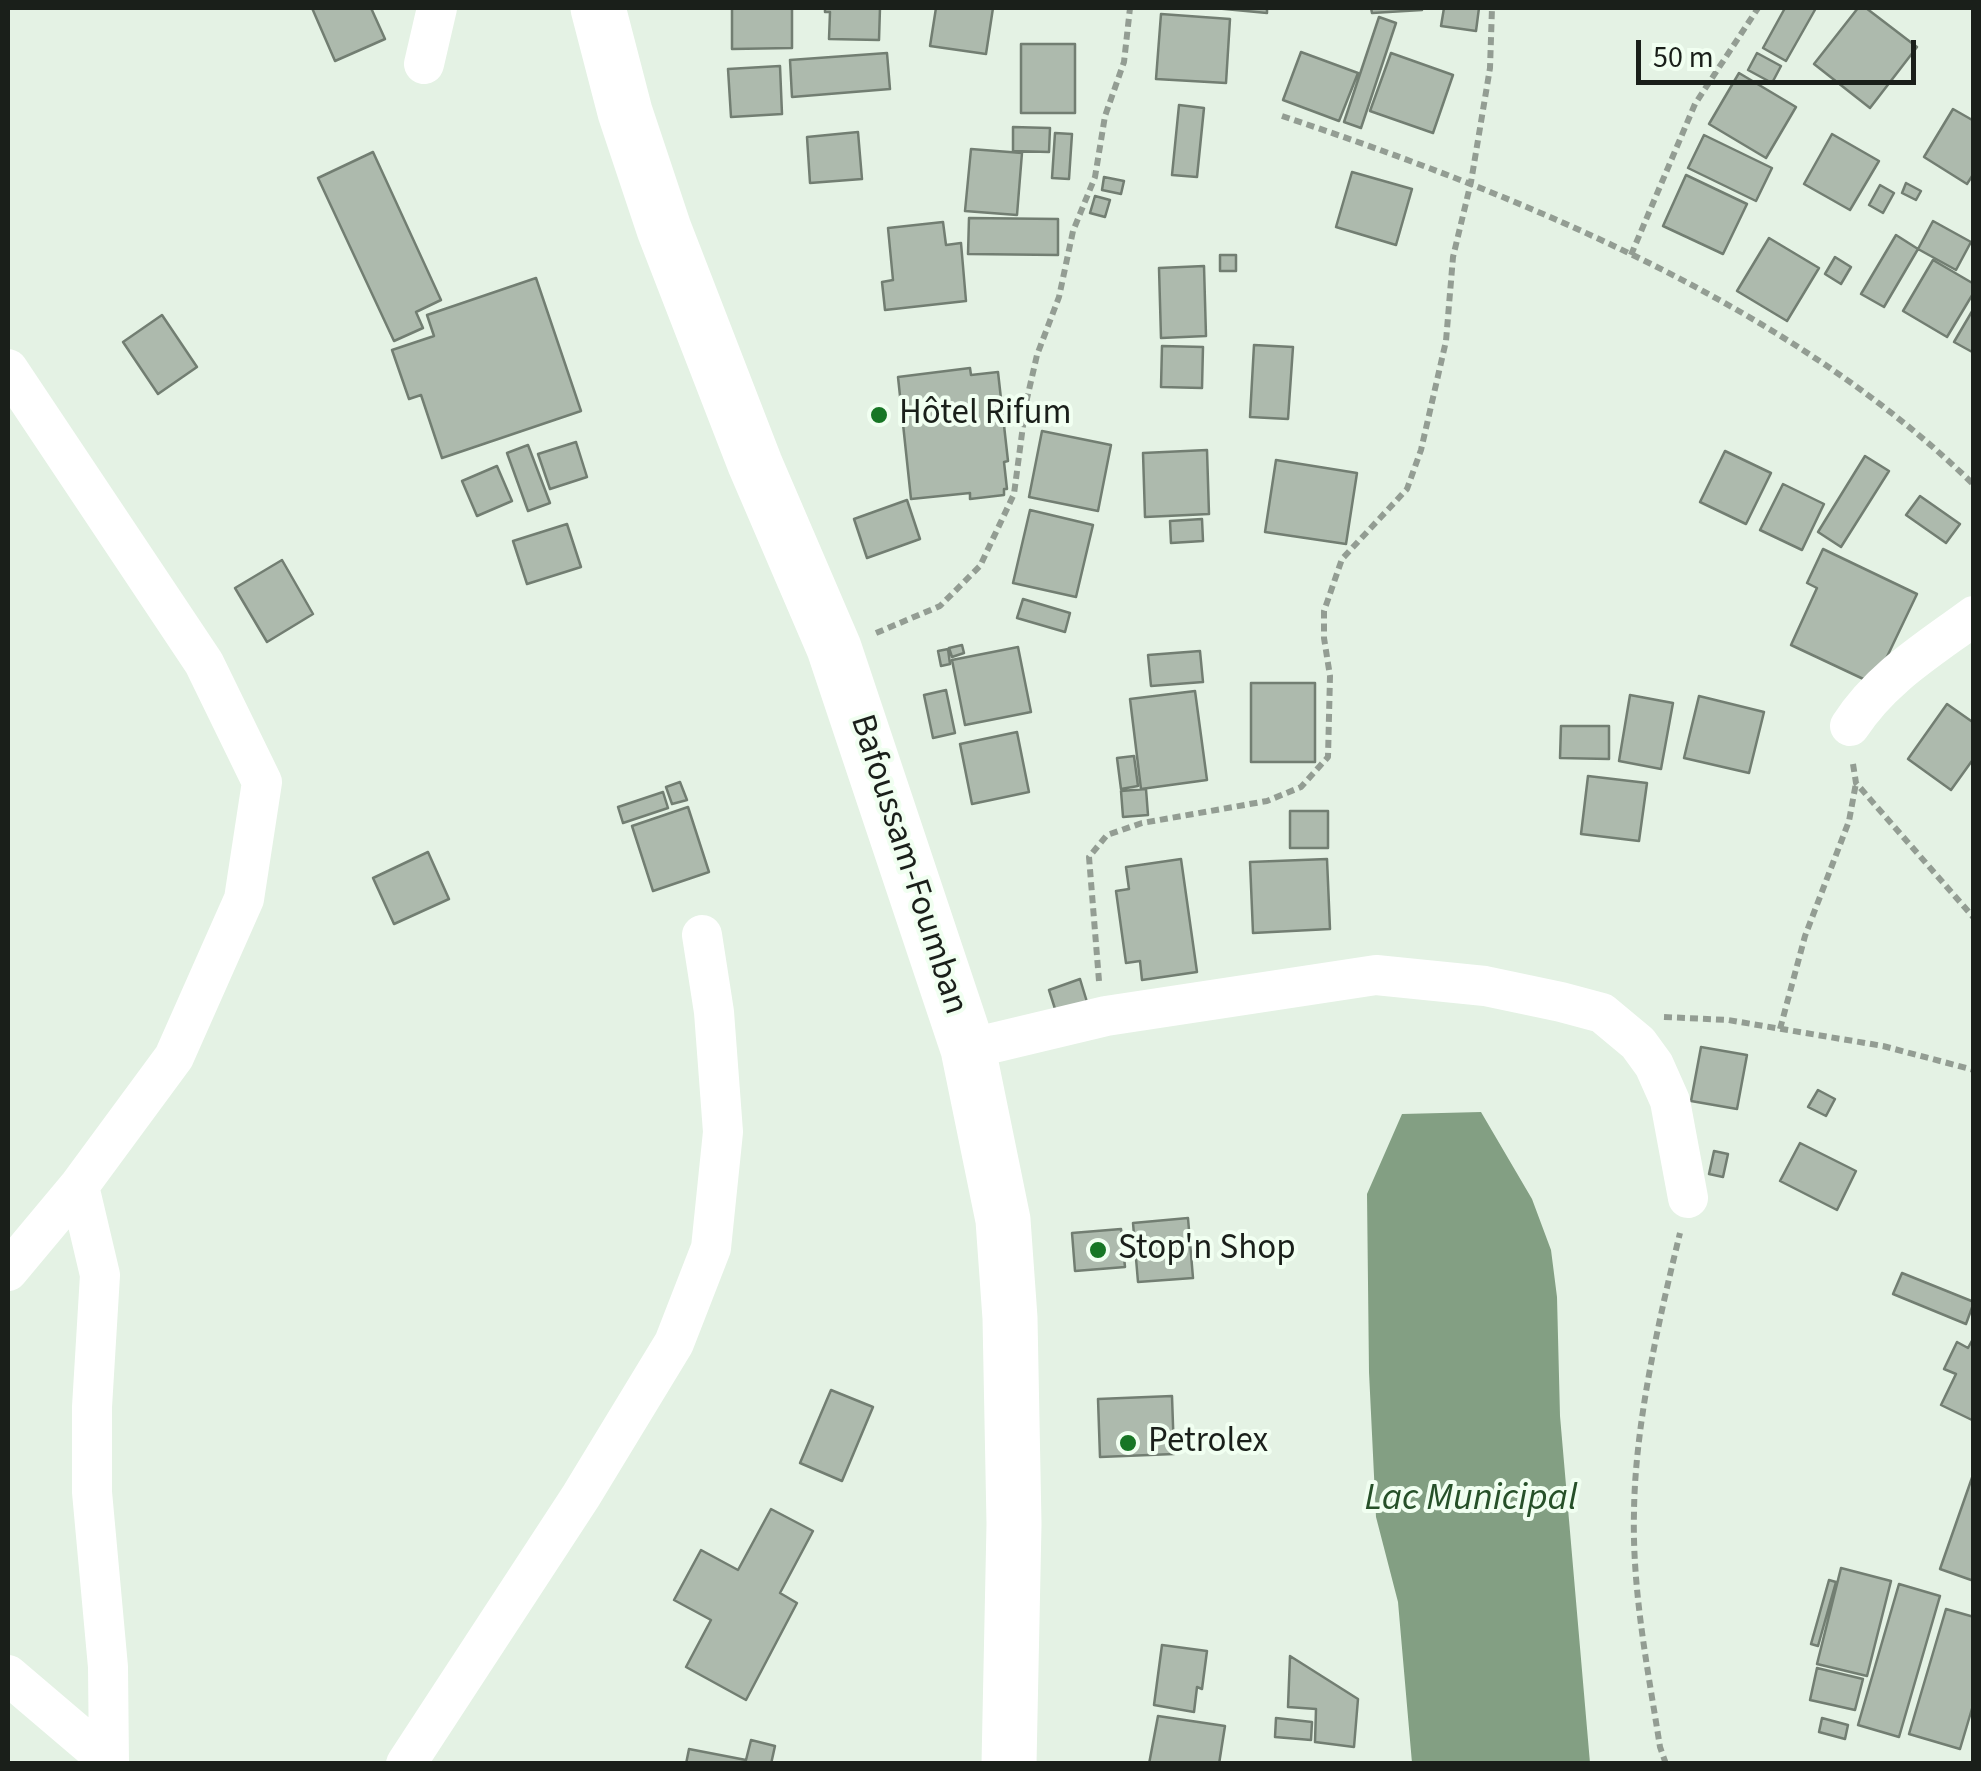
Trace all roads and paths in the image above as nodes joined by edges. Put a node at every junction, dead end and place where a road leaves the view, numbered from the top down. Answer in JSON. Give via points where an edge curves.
{"nodes":[{"id":1,"x":437,"y":8,"type":"edge"},
{"id":2,"x":598,"y":8,"type":"edge"},
{"id":3,"x":1130,"y":8,"type":"edge"},
{"id":4,"x":1492,"y":8,"type":"edge"},
{"id":5,"x":1758,"y":8,"type":"edge"},
{"id":6,"x":424,"y":64,"type":"dead end"},
{"id":7,"x":1282,"y":116,"type":"dead end"},
{"id":8,"x":1471,"y":182,"type":"junction"},
{"id":9,"x":1631,"y":255,"type":"junction"},
{"id":10,"x":8,"y":369,"type":"edge"},
{"id":11,"x":1974,"y":485,"type":"edge"},
{"id":12,"x":1974,"y":616,"type":"edge"},
{"id":13,"x":834,"y":648,"type":"junction"},
{"id":14,"x":1850,"y":726,"type":"joint"},
{"id":15,"x":1856,"y":784,"type":"junction"},
{"id":16,"x":1974,"y":918,"type":"edge"},
{"id":17,"x":702,"y":934,"type":"dead end"},
{"id":18,"x":1602,"y":1013,"type":"junction"},
{"id":19,"x":1106,"y":1016,"type":"junction"},
{"id":20,"x":1780,"y":1029,"type":"junction"},
{"id":21,"x":968,"y":1050,"type":"junction"},
{"id":22,"x":1974,"y":1070,"type":"edge"},
{"id":23,"x":79,"y":1186,"type":"junction"},
{"id":24,"x":1688,"y":1198,"type":"joint"},
{"id":25,"x":8,"y":1271,"type":"edge"},
{"id":26,"x":8,"y":1675,"type":"edge"},
{"id":27,"x":109,"y":1762,"type":"edge"},
{"id":28,"x":406,"y":1764,"type":"edge"},
{"id":29,"x":1009,"y":1764,"type":"edge"},
{"id":30,"x":1666,"y":1764,"type":"edge"}],
"edges":[{"from":1,"to":6,"type":"street"},
{"from":2,"to":13,"type":"highway","name":"Bafoussam-Foumban","via":[[664,230]]},
{"from":3,"to":13,"type":"path","via":[[1124,62],[1095,176],[1037,355],[1014,494],[980,566],[940,606]]},
{"from":4,"to":8,"type":"path","via":[[1490,68]]},
{"from":5,"to":9,"type":"path","via":[[1695,104]]},
{"from":7,"to":8,"type":"path"},
{"from":8,"to":9,"type":"path"},
{"from":8,"to":19,"type":"path","via":[[1421,450],[1407,489],[1342,559],[1324,611],[1328,757],[1301,788],[1267,802],[1142,823],[1108,835],[1088,857]]},
{"from":9,"to":11,"type":"path","via":[[1871,395]]},
{"from":10,"to":23,"type":"street","via":[[204,662],[262,782],[244,899],[174,1057]]},
{"from":12,"to":14,"type":"street","via":[[1885,682]]},
{"from":13,"to":21,"type":"highway","name":"Bafoussam-Foumban"},
{"from":14,"to":15,"type":"path"},
{"from":15,"to":16,"type":"path"},
{"from":15,"to":20,"type":"path"},
{"from":17,"to":28,"type":"street","via":[[722,1132],[710,1248],[674,1343]]},
{"from":18,"to":19,"type":"street","via":[[1485,986],[1376,975]]},
{"from":18,"to":20,"type":"path"},
{"from":18,"to":24,"type":"street","via":[[1654,1065],[1670,1101]]},
{"from":19,"to":21,"type":"street"},
{"from":20,"to":22,"type":"path"},
{"from":21,"to":29,"type":"highway","name":"Bafoussam-Foumban","via":[[1002,1220],[1010,1318]]},
{"from":23,"to":25,"type":"street"},
{"from":23,"to":27,"type":"street","via":[[100,1275],[92,1492]]},
{"from":24,"to":30,"type":"path","via":[[1645,1405],[1634,1512],[1640,1611]]},
{"from":26,"to":27,"type":"street"}]}
